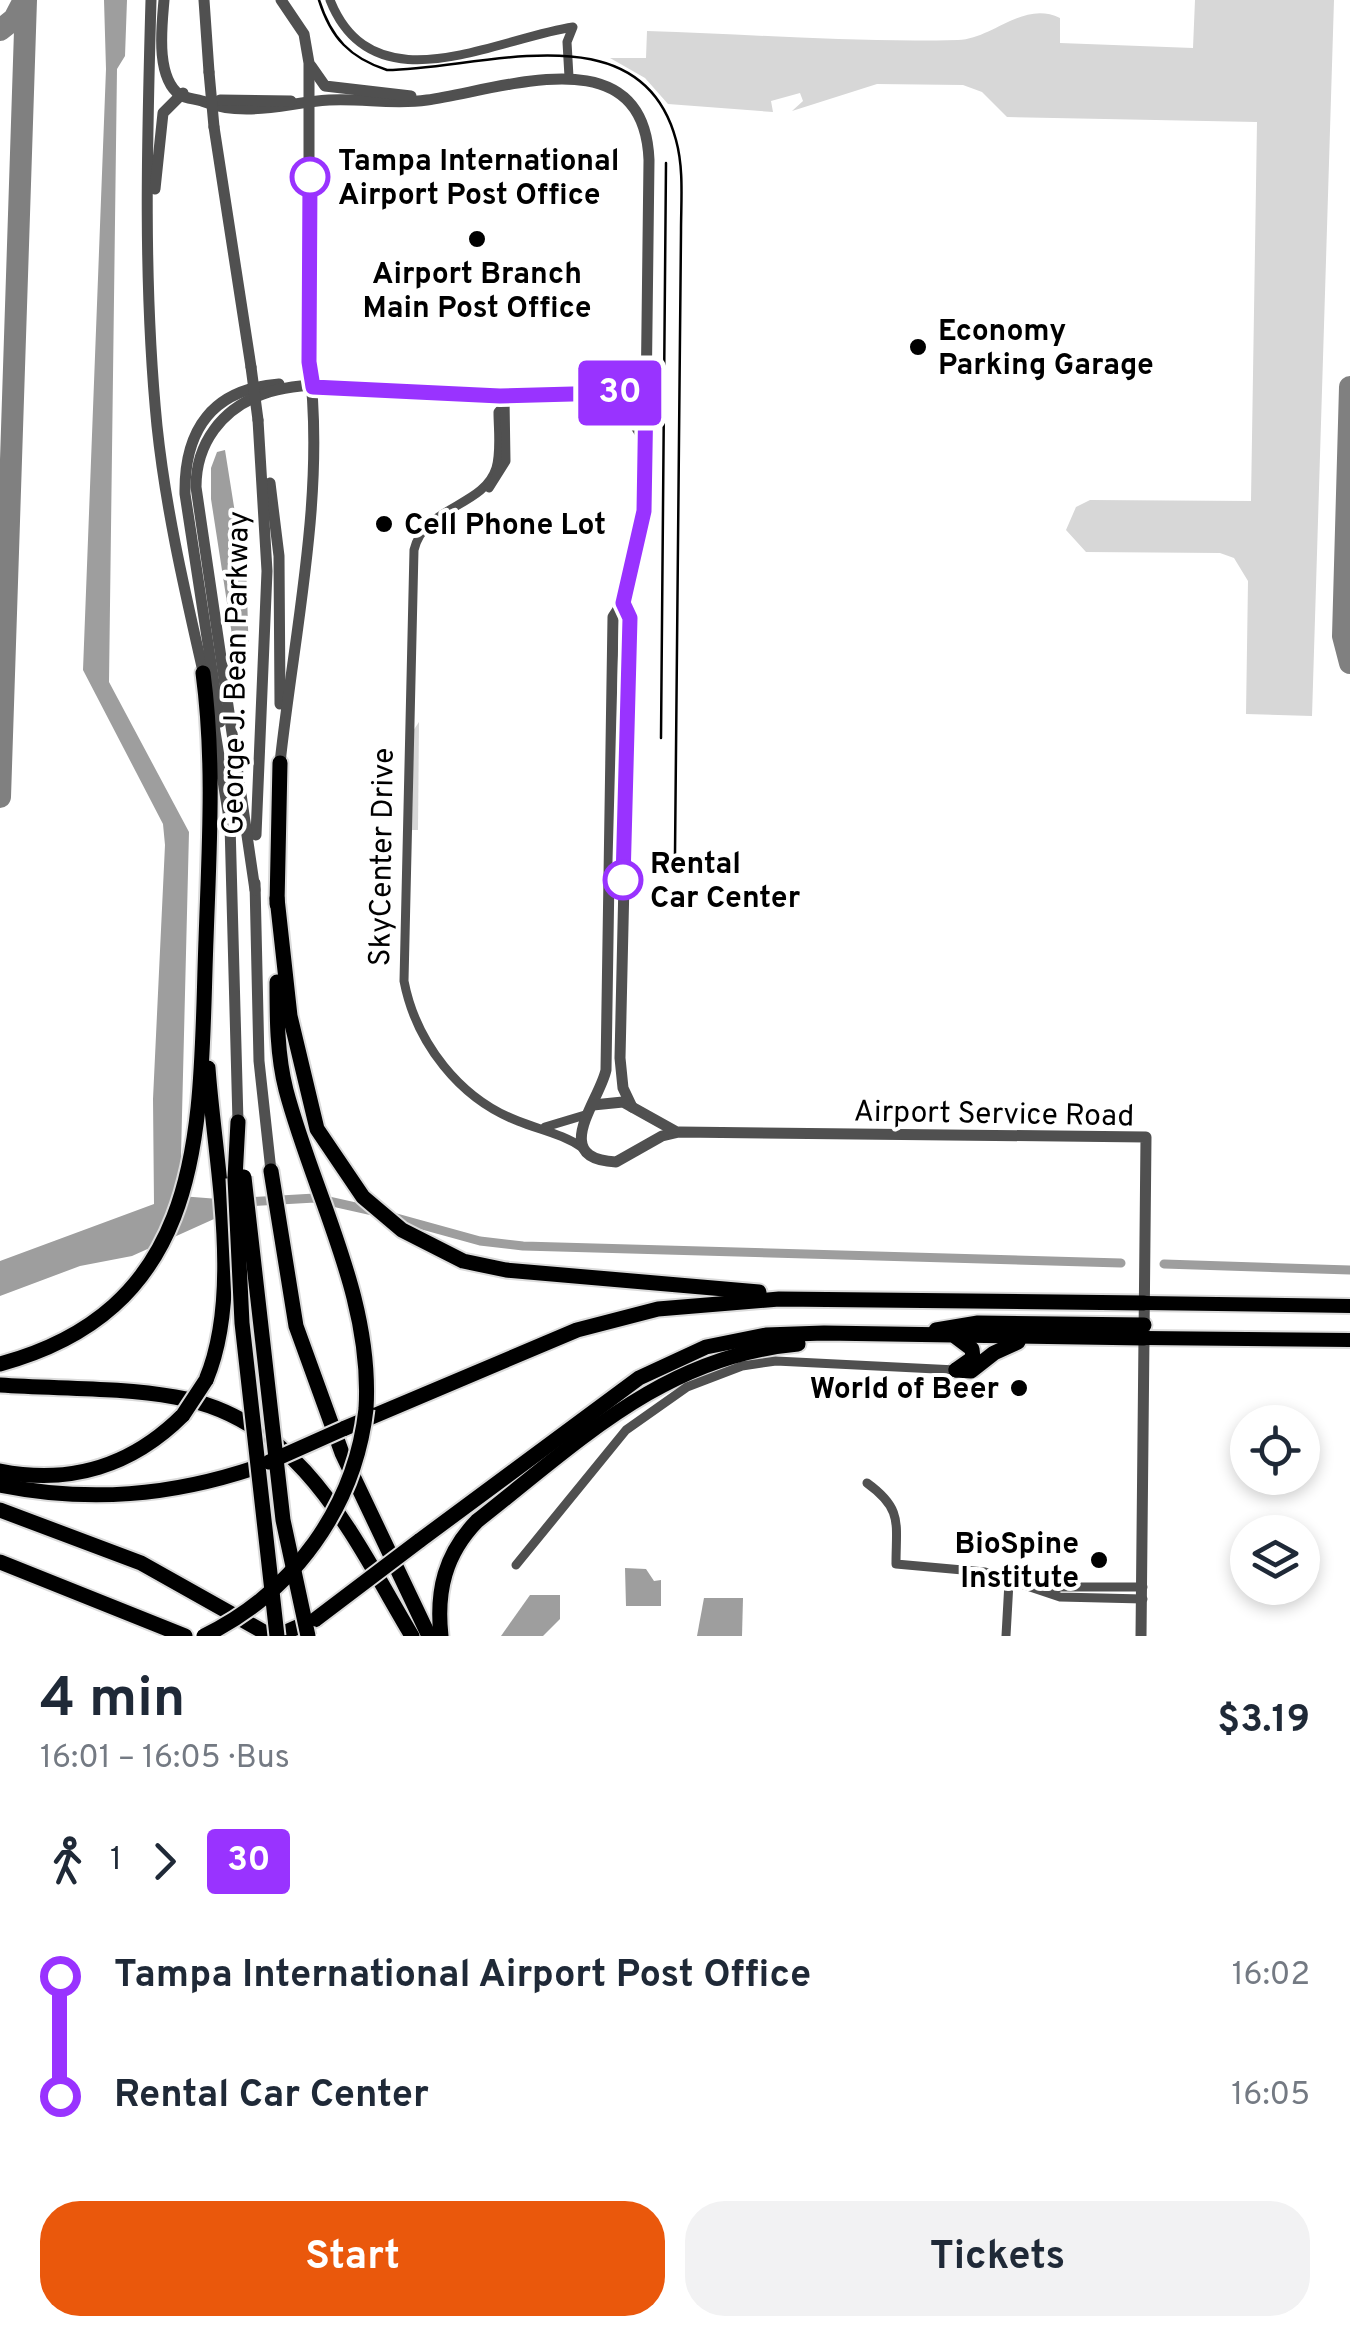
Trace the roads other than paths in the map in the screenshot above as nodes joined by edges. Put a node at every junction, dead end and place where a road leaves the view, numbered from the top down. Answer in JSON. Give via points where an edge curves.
{"nodes":[{"id":1,"x":151,"y":0,"type":"edge"},
{"id":2,"x":164,"y":0,"type":"edge"},
{"id":3,"x":204,"y":0,"type":"edge"},
{"id":4,"x":281,"y":0,"type":"edge"},
{"id":5,"x":330,"y":0,"type":"edge"},
{"id":6,"x":309,"y":63,"type":"junction"},
{"id":7,"x":568,"y":77,"type":"junction"},
{"id":8,"x":179,"y":94,"type":"junction"},
{"id":9,"x":430,"y":100,"type":"junction"},
{"id":10,"x":310,"y":102,"type":"junction"},
{"id":11,"x":149,"y":277,"type":"junction"},
{"id":12,"x":313,"y":387,"type":"junction"},
{"id":13,"x":646,"y":392,"type":"junction"},
{"id":14,"x":564,"y":396,"type":"junction"},
{"id":15,"x":505,"y":400,"type":"junction"},
{"id":16,"x":258,"y":420,"type":"junction"},
{"id":17,"x":646,"y":448,"type":"junction"},
{"id":18,"x":623,"y":603,"type":"junction"},
{"id":19,"x":203,"y":673,"type":"junction"},
{"id":20,"x":280,"y":763,"type":"junction"},
{"id":21,"x":226,"y":787,"type":"junction"},
{"id":22,"x":255,"y":890,"type":"junction"},
{"id":23,"x":277,"y":898,"type":"junction"},
{"id":24,"x":204,"y":995,"type":"junction"},
{"id":25,"x":633,"y":1108,"type":"junction"},
{"id":26,"x":589,"y":1110,"type":"junction"},
{"id":27,"x":238,"y":1122,"type":"joint"},
{"id":28,"x":542,"y":1128,"type":"junction"},
{"id":29,"x":679,"y":1132,"type":"junction"},
{"id":30,"x":587,"y":1150,"type":"junction"},
{"id":31,"x":635,"y":1152,"type":"junction"},
{"id":32,"x":270,"y":1172,"type":"joint"},
{"id":33,"x":240,"y":1177,"type":"junction"},
{"id":34,"x":838,"y":1298,"type":"junction"},
{"id":35,"x":1144,"y":1303,"type":"junction"},
{"id":36,"x":1350,"y":1306,"type":"edge"},
{"id":37,"x":1144,"y":1331,"type":"junction"},
{"id":38,"x":876,"y":1336,"type":"junction"},
{"id":39,"x":902,"y":1336,"type":"junction"},
{"id":40,"x":956,"y":1337,"type":"junction"},
{"id":41,"x":1031,"y":1338,"type":"junction"},
{"id":42,"x":1350,"y":1340,"type":"edge"},
{"id":43,"x":0,"y":1364,"type":"edge"},
{"id":44,"x":956,"y":1370,"type":"junction"},
{"id":45,"x":0,"y":1385,"type":"edge"},
{"id":46,"x":0,"y":1470,"type":"edge"},
{"id":47,"x":867,"y":1483,"type":"dead end"},
{"id":48,"x":0,"y":1485,"type":"edge"},
{"id":49,"x":0,"y":1510,"type":"edge"},
{"id":50,"x":0,"y":1562,"type":"edge"},
{"id":51,"x":516,"y":1564,"type":"dead end"},
{"id":52,"x":1010,"y":1582,"type":"junction"},
{"id":53,"x":1143,"y":1594,"type":"junction"},
{"id":54,"x":316,"y":1618,"type":"junction"},
{"id":55,"x":185,"y":1636,"type":"edge"},
{"id":56,"x":204,"y":1636,"type":"edge"},
{"id":57,"x":274,"y":1636,"type":"edge"},
{"id":58,"x":298,"y":1636,"type":"edge"},
{"id":59,"x":308,"y":1636,"type":"edge"},
{"id":60,"x":412,"y":1636,"type":"edge"},
{"id":61,"x":429,"y":1636,"type":"edge"},
{"id":62,"x":442,"y":1636,"type":"edge"},
{"id":63,"x":1006,"y":1636,"type":"edge"},
{"id":64,"x":1141,"y":1636,"type":"edge"}],
"edges":[{"from":1,"to":11,"type":"street","name":"George J. Bean Parkway"},
{"from":2,"to":8,"type":"street","via":[[165,67]]},
{"from":3,"to":16,"type":"street","name":"George J. Bean Parkway","bridge":true,"via":[[214,127]]},
{"from":4,"to":6,"type":"street","via":[[304,34]]},
{"from":5,"to":7,"type":"street","via":[[358,41],[400,59],[493,51],[572,27]]},
{"from":6,"to":9,"type":"street","via":[[325,86]]},
{"from":6,"to":10,"type":"street"},
{"from":7,"to":9,"type":"street"},
{"from":7,"to":13,"type":"street","via":[[617,92],[645,127]]},
{"from":8,"to":10,"type":"street"},
{"from":8,"to":11,"type":"street","via":[[158,130]]},
{"from":9,"to":10,"type":"street"},
{"from":10,"to":12,"type":"street"},
{"from":11,"to":19,"type":"street","name":"George J. Bean Parkway","via":[[162,464]]},
{"from":12,"to":15,"type":"street"},
{"from":12,"to":20,"type":"street","via":[[311,489]]},
{"from":12,"to":21,"type":"street","via":[[258,385],[234,396],[207,414],[184,463]]},
{"from":12,"to":22,"type":"street","via":[[267,393],[235,409],[211,433],[196,468]]},
{"from":13,"to":14,"type":"street"},
{"from":13,"to":17,"type":"street"},
{"from":14,"to":15,"type":"street"},
{"from":14,"to":17,"type":"street","via":[[626,409]]},
{"from":15,"to":28,"type":"street","name":"SkyCenter Drive","via":[[507,455],[498,478],[427,525],[414,550],[406,988],[426,1041],[457,1080],[492,1108]]},
{"from":16,"to":20,"type":"street","via":[[278,556]]},
{"from":16,"to":22,"type":"street","name":"George J. Bean Parkway","via":[[268,571]]},
{"from":17,"to":18,"type":"street","via":[[640,535]]},
{"from":18,"to":25,"type":"street","via":[[630,618],[620,1058]]},
{"from":18,"to":26,"type":"street","via":[[611,646],[606,1070]]},
{"from":19,"to":21,"type":"street","name":"George J. Bean Parkway"},
{"from":19,"to":24,"type":"highway","via":[[210,768]]},
{"from":20,"to":23,"type":"highway"},
{"from":21,"to":27,"type":"street","name":"George J. Bean Parkway"},
{"from":22,"to":32,"type":"street","name":"George J. Bean Parkway","via":[[259,1061]]},
{"from":23,"to":34,"type":"highway","via":[[283,970],[317,1129],[363,1197],[433,1250],[479,1264]]},
{"from":23,"to":56,"type":"highway","bridge":true,"via":[[285,1086],[358,1310],[367,1364],[364,1426],[332,1517],[304,1558],[253,1606]]},
{"from":24,"to":43,"type":"highway","via":[[195,1144],[188,1184],[162,1244],[139,1278],[94,1320],[52,1346]]},
{"from":24,"to":46,"type":"highway","bridge":true,"via":[[224,1314],[206,1380],[182,1415],[144,1448],[91,1471],[52,1476]]},
{"from":25,"to":26,"type":"street","via":[[614,1100]]},
{"from":25,"to":29,"type":"street","name":"Airport Service Road"},
{"from":25,"to":31,"type":"street","via":[[643,1133]]},
{"from":26,"to":28,"type":"street"},
{"from":26,"to":30,"type":"street","via":[[580,1130]]},
{"from":27,"to":33,"type":"highway"},
{"from":28,"to":30,"type":"street","name":"SkyCenter Drive"},
{"from":29,"to":31,"type":"street","name":"Airport Service Road"},
{"from":29,"to":35,"type":"street","name":"Airport Service Road","via":[[1146,1137]]},
{"from":30,"to":31,"type":"street","via":[[616,1162]]},
{"from":32,"to":61,"type":"highway","via":[[296,1326],[355,1483]]},
{"from":33,"to":57,"type":"highway","bridge":true,"via":[[242,1323]]},
{"from":33,"to":59,"type":"highway","bridge":true,"via":[[283,1520]]},
{"from":34,"to":35,"type":"highway"},
{"from":34,"to":48,"type":"highway","bridge":true,"via":[[711,1303],[621,1318],[497,1361],[217,1480],[91,1497]]},
{"from":35,"to":36,"type":"main road"},
{"from":35,"to":37,"type":"street"},
{"from":37,"to":39,"type":"highway","via":[[978,1323]]},
{"from":37,"to":41,"type":"highway"},
{"from":37,"to":42,"type":"main road"},
{"from":37,"to":53,"type":"street"},
{"from":38,"to":39,"type":"highway"},
{"from":38,"to":54,"type":"highway","bridge":true,"via":[[766,1335],[706,1347],[639,1378]]},
{"from":38,"to":62,"type":"highway","via":[[735,1354],[691,1368],[621,1409],[466,1532],[444,1574]]},
{"from":39,"to":40,"type":"highway"},
{"from":40,"to":41,"type":"highway"},
{"from":40,"to":44,"type":"highway","via":[[973,1358]]},
{"from":41,"to":44,"type":"highway","via":[[1002,1348],[972,1371]]},
{"from":44,"to":51,"type":"street","via":[[776,1361],[687,1386],[626,1430]]},
{"from":45,"to":60,"type":"highway","via":[[176,1397],[250,1424],[322,1487]]},
{"from":47,"to":52,"type":"street","via":[[896,1510],[896,1564]]},
{"from":49,"to":57,"type":"highway","via":[[141,1564]]},
{"from":50,"to":55,"type":"highway"},
{"from":52,"to":53,"type":"street","via":[[1050,1591]]},
{"from":52,"to":63,"type":"street"},
{"from":53,"to":64,"type":"street"},
{"from":54,"to":57,"type":"highway","bridge":true},
{"from":54,"to":58,"type":"highway","bridge":true}]}
